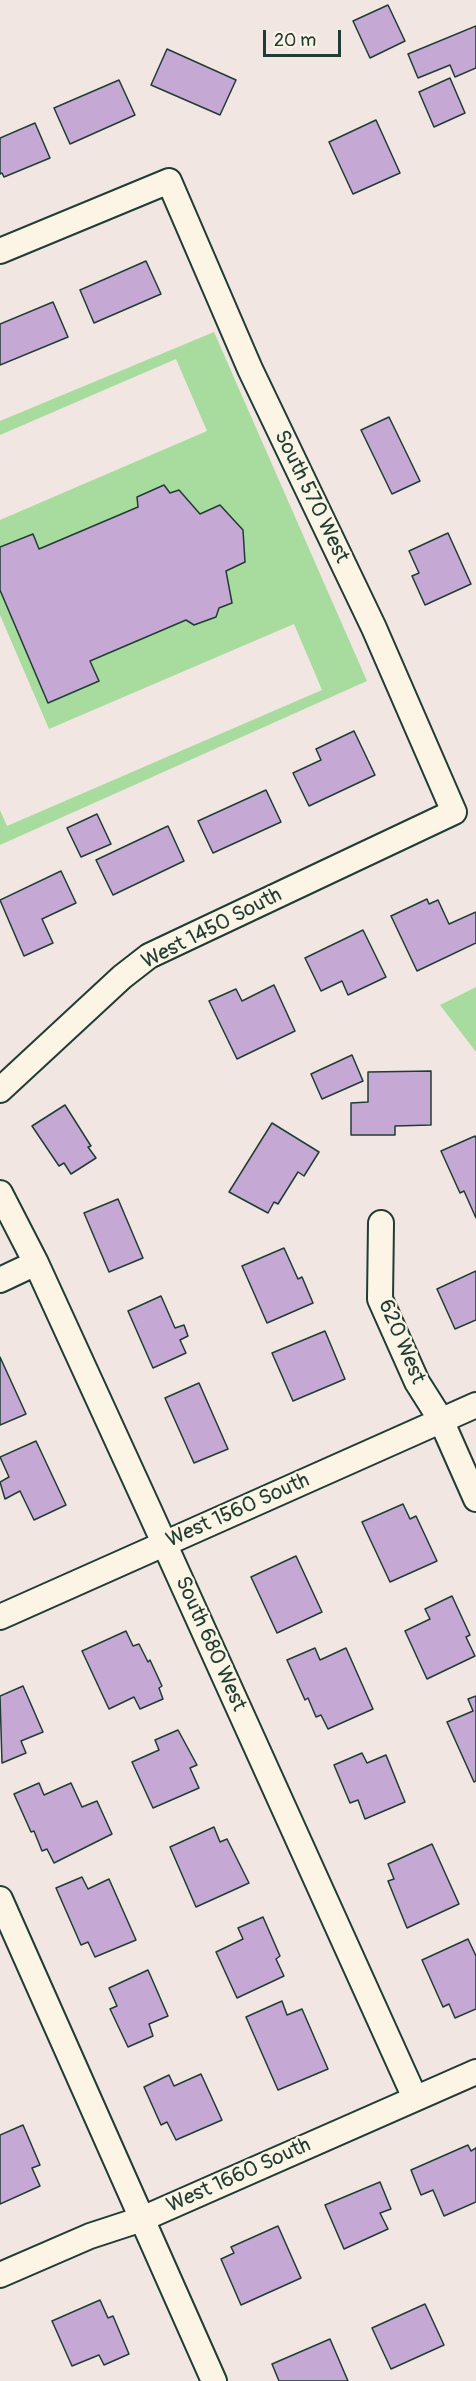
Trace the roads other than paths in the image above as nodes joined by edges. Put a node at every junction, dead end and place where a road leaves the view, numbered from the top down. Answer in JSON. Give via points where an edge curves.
{"nodes":[{"id":1,"x":0,"y":251,"type":"edge"},
{"id":2,"x":454,"y":812,"type":"joint"},
{"id":3,"x":0,"y":1090,"type":"edge"},
{"id":4,"x":0,"y":1193,"type":"edge"},
{"id":5,"x":381,"y":1223,"type":"dead end"},
{"id":6,"x":36,"y":1263,"type":"junction"},
{"id":7,"x":0,"y":1280,"type":"edge"},
{"id":8,"x":476,"y":1405,"type":"edge"},
{"id":9,"x":441,"y":1420,"type":"junction"},
{"id":10,"x":476,"y":1499,"type":"edge"},
{"id":11,"x":165,"y":1544,"type":"junction"},
{"id":12,"x":0,"y":1617,"type":"edge"},
{"id":13,"x":0,"y":1899,"type":"edge"},
{"id":14,"x":476,"y":2072,"type":"edge"},
{"id":15,"x":415,"y":2098,"type":"junction"},
{"id":16,"x":142,"y":2218,"type":"junction"},
{"id":17,"x":0,"y":2275,"type":"edge"},
{"id":18,"x":214,"y":2381,"type":"edge"}],
"edges":[{"from":1,"to":2,"type":"street","name":"South 570 West","via":[[169,181],[250,369],[374,628]]},
{"from":2,"to":3,"type":"street","name":"West 1450 South","via":[[149,956]]},
{"from":4,"to":6,"type":"street","name":"South 680 West"},
{"from":5,"to":9,"type":"street","name":"620 West","via":[[380,1299],[417,1382]]},
{"from":6,"to":7,"type":"street"},
{"from":6,"to":11,"type":"street","name":"South 680 West"},
{"from":8,"to":9,"type":"street","name":"West 1560 South"},
{"from":9,"to":10,"type":"street","name":"620 West"},
{"from":9,"to":11,"type":"street","name":"West 1560 South"},
{"from":11,"to":12,"type":"street","name":"West 1560 South"},
{"from":11,"to":15,"type":"street","name":"South 680 West"},
{"from":13,"to":16,"type":"street"},
{"from":14,"to":15,"type":"street","name":"West 1660 South"},
{"from":15,"to":16,"type":"street","name":"West 1660 South"},
{"from":16,"to":17,"type":"street","name":"West 1660 South"},
{"from":16,"to":18,"type":"street"}]}
